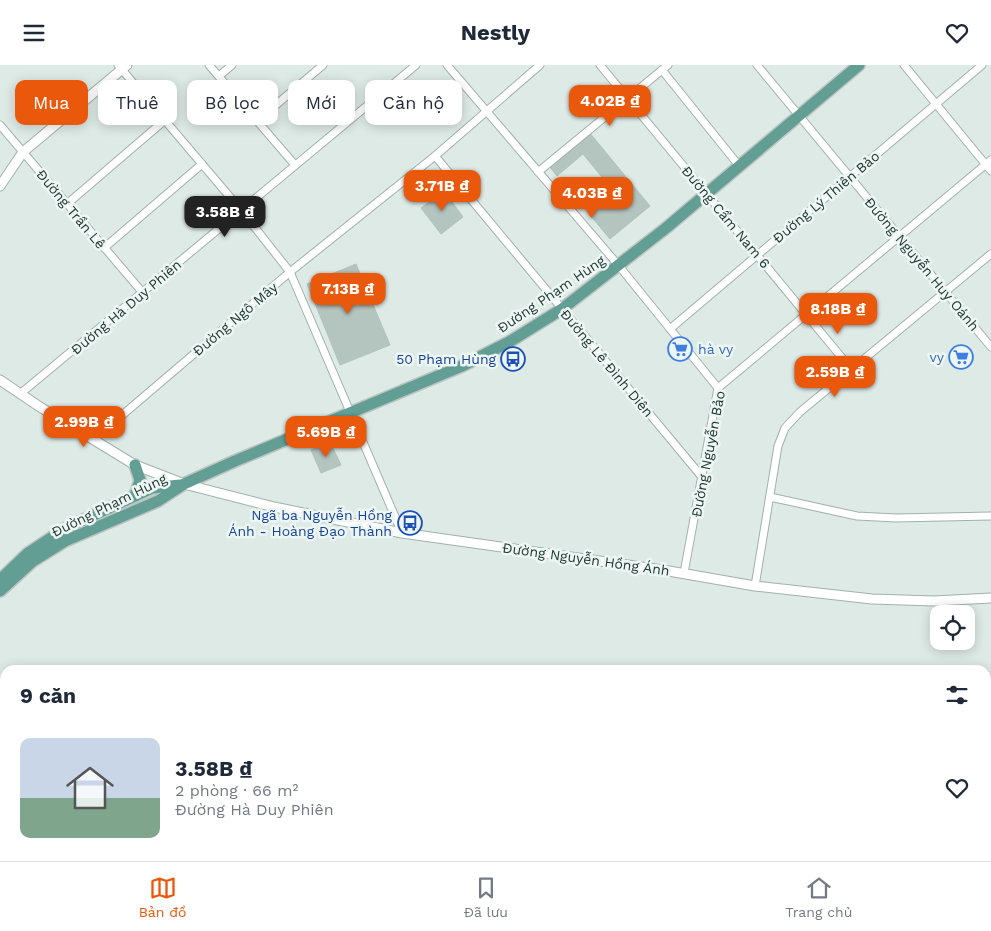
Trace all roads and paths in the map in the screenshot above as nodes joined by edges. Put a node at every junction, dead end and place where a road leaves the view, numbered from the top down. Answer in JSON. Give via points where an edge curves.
{"nodes":[{"id":1,"x":209,"y":65,"type":"edge"},
{"id":2,"x":232,"y":65,"type":"edge"},
{"id":3,"x":324,"y":65,"type":"edge"},
{"id":4,"x":416,"y":65,"type":"edge"},
{"id":5,"x":447,"y":65,"type":"edge"},
{"id":6,"x":540,"y":65,"type":"edge"},
{"id":7,"x":600,"y":65,"type":"edge"},
{"id":8,"x":757,"y":65,"type":"edge"},
{"id":9,"x":859,"y":65,"type":"edge"},
{"id":10,"x":904,"y":65,"type":"edge"},
{"id":11,"x":982,"y":65,"type":"edge"},
{"id":12,"x":122,"y":67,"type":"edge"},
{"id":13,"x":665,"y":67,"type":"edge"},
{"id":14,"x":219,"y":76,"type":"junction"},
{"id":15,"x":133,"y":80,"type":"edge"},
{"id":16,"x":222,"y":80,"type":"edge"},
{"id":17,"x":627,"y":98,"type":"junction"},
{"id":18,"x":278,"y":103,"type":"edge"},
{"id":19,"x":935,"y":103,"type":"junction"},
{"id":20,"x":486,"y":111,"type":"junction"},
{"id":21,"x":800,"y":117,"type":"junction"},
{"id":22,"x":0,"y":125,"type":"edge"},
{"id":23,"x":159,"y":125,"type":"edge"},
{"id":24,"x":169,"y":125,"type":"edge"},
{"id":25,"x":260,"y":125,"type":"edge"},
{"id":26,"x":23,"y":152,"type":"junction"},
{"id":27,"x":435,"y":156,"type":"junction"},
{"id":28,"x":202,"y":164,"type":"junction"},
{"id":29,"x":295,"y":165,"type":"junction"},
{"id":30,"x":989,"y":165,"type":"edge"},
{"id":31,"x":740,"y":167,"type":"junction"},
{"id":32,"x":538,"y":172,"type":"junction"},
{"id":33,"x":849,"y":177,"type":"junction"},
{"id":34,"x":0,"y":186,"type":"edge"},
{"id":35,"x":707,"y":195,"type":"junction"},
{"id":36,"x":67,"y":204,"type":"junction"},
{"id":37,"x":242,"y":210,"type":"junction"},
{"id":38,"x":900,"y":237,"type":"junction"},
{"id":39,"x":104,"y":248,"type":"junction"},
{"id":40,"x":991,"y":254,"type":"edge"},
{"id":41,"x":757,"y":255,"type":"junction"},
{"id":42,"x":619,"y":266,"type":"junction"},
{"id":43,"x":290,"y":272,"type":"junction"},
{"id":44,"x":143,"y":293,"type":"junction"},
{"id":45,"x":946,"y":293,"type":"junction"},
{"id":46,"x":562,"y":309,"type":"junction"},
{"id":47,"x":806,"y":315,"type":"junction"},
{"id":48,"x":670,"y":329,"type":"junction"},
{"id":49,"x":988,"y":338,"type":"edge"},
{"id":50,"x":991,"y":347,"type":"edge"},
{"id":51,"x":852,"y":370,"type":"junction"},
{"id":52,"x":0,"y":380,"type":"edge"},
{"id":53,"x":718,"y":389,"type":"junction"},
{"id":54,"x":20,"y":394,"type":"junction"},
{"id":55,"x":352,"y":411,"type":"junction"},
{"id":56,"x":93,"y":440,"type":"junction"},
{"id":57,"x":135,"y":465,"type":"junction"},
{"id":58,"x":702,"y":477,"type":"junction"},
{"id":59,"x":184,"y":485,"type":"junction"},
{"id":60,"x":135,"y":496,"type":"junction"},
{"id":61,"x":770,"y":497,"type":"junction"},
{"id":62,"x":991,"y":516,"type":"edge"},
{"id":63,"x":402,"y":533,"type":"junction"},
{"id":64,"x":684,"y":573,"type":"junction"},
{"id":65,"x":2,"y":582,"type":"edge"},
{"id":66,"x":754,"y":586,"type":"junction"},
{"id":67,"x":991,"y":597,"type":"edge"}],
"edges":[{"from":1,"to":14,"type":"street"},
{"from":2,"to":14,"type":"street"},
{"from":3,"to":18,"type":"street"},
{"from":4,"to":29,"type":"street","name":"Đường Hà Duy Phiên"},
{"from":5,"to":20,"type":"street"},
{"from":6,"to":20,"type":"street","name":"Đường Ngô Mây"},
{"from":7,"to":17,"type":"street","name":"Đường Cẩm Nam 6"},
{"from":8,"to":21,"type":"street","name":"Đường Nguyễn Huy Oánh"},
{"from":9,"to":21,"type":"main road","name":"Đường Phạm Hùng"},
{"from":10,"to":19,"type":"street"},
{"from":11,"to":19,"type":"street","name":"Đường Lý Thiên Bảo"},
{"from":12,"to":15,"type":"street"},
{"from":12,"to":26,"type":"street"},
{"from":13,"to":17,"type":"street"},
{"from":13,"to":31,"type":"street"},
{"from":14,"to":16,"type":"street"},
{"from":17,"to":32,"type":"street"},
{"from":17,"to":35,"type":"street","name":"Đường Cẩm Nam 6"},
{"from":19,"to":30,"type":"street"},
{"from":19,"to":33,"type":"street","name":"Đường Lý Thiên Bảo"},
{"from":20,"to":27,"type":"street","name":"Đường Ngô Mây"},
{"from":20,"to":32,"type":"street"},
{"from":21,"to":31,"type":"main road","name":"Đường Phạm Hùng"},
{"from":21,"to":33,"type":"street","name":"Đường Nguyễn Huy Oánh"},
{"from":22,"to":26,"type":"street","name":"Đường Trần Lê"},
{"from":23,"to":36,"type":"street"},
{"from":24,"to":28,"type":"street"},
{"from":25,"to":29,"type":"street"},
{"from":26,"to":34,"type":"street"},
{"from":26,"to":36,"type":"street","name":"Đường Trần Lê"},
{"from":27,"to":43,"type":"street","name":"Đường Ngô Mây"},
{"from":27,"to":46,"type":"street","name":"Đường Lê Đình Diên"},
{"from":28,"to":37,"type":"street"},
{"from":28,"to":39,"type":"street"},
{"from":29,"to":37,"type":"street","name":"Đường Hà Duy Phiên"},
{"from":30,"to":38,"type":"street","name":"Đường Nguyễn Bảo"},
{"from":31,"to":35,"type":"main road","name":"Đường Phạm Hùng"},
{"from":32,"to":42,"type":"street"},
{"from":33,"to":38,"type":"street","name":"Đường Nguyễn Huy Oánh"},
{"from":33,"to":41,"type":"street","name":"Đường Lý Thiên Bảo"},
{"from":35,"to":41,"type":"street","name":"Đường Cẩm Nam 6"},
{"from":35,"to":42,"type":"main road","name":"Đường Phạm Hùng"},
{"from":36,"to":39,"type":"street","name":"Đường Trần Lê"},
{"from":37,"to":43,"type":"street"},
{"from":37,"to":44,"type":"street","name":"Đường Hà Duy Phiên"},
{"from":38,"to":45,"type":"street","name":"Đường Nguyễn Huy Oánh"},
{"from":38,"to":47,"type":"street","name":"Đường Nguyễn Bảo"},
{"from":39,"to":44,"type":"street","name":"Đường Trần Lê"},
{"from":40,"to":45,"type":"street"},
{"from":41,"to":47,"type":"street","name":"Đường Cẩm Nam 6"},
{"from":41,"to":48,"type":"street","name":"Đường Lý Thiên Bảo"},
{"from":42,"to":46,"type":"main road","name":"Đường Phạm Hùng"},
{"from":42,"to":48,"type":"street"},
{"from":43,"to":55,"type":"street"},
{"from":43,"to":56,"type":"street","name":"Đường Ngô Mây"},
{"from":44,"to":54,"type":"street","name":"Đường Hà Duy Phiên"},
{"from":45,"to":49,"type":"street","name":"Đường Nguyễn Huy Oánh"},
{"from":45,"to":51,"type":"street"},
{"from":46,"to":55,"type":"main road","name":"Đường Phạm Hùng","via":[[485,355]]},
{"from":46,"to":58,"type":"street","name":"Đường Lê Đình Diên"},
{"from":47,"to":51,"type":"street","name":"Đường Cẩm Nam 6"},
{"from":47,"to":53,"type":"street","name":"Đường Nguyễn Bảo"},
{"from":48,"to":53,"type":"street"},
{"from":49,"to":50,"type":"street","name":"Đường Nguyễn Huy Oánh"},
{"from":51,"to":61,"type":"street","via":[[785,429],[778,446]]},
{"from":52,"to":54,"type":"street","name":"Đường Nguyễn Hồng Ánh"},
{"from":53,"to":58,"type":"street","name":"Đường Nguyễn Bảo"},
{"from":54,"to":56,"type":"street","name":"Đường Nguyễn Hồng Ánh"},
{"from":55,"to":59,"type":"main road","name":"Đường Phạm Hùng"},
{"from":55,"to":63,"type":"street"},
{"from":56,"to":57,"type":"street","name":"Đường Nguyễn Hồng Ánh"},
{"from":57,"to":59,"type":"street","name":"Đường Nguyễn Hồng Ánh"},
{"from":57,"to":60,"type":"main road","via":[[140,480]]},
{"from":58,"to":64,"type":"street","name":"Đường Nguyễn Bảo"},
{"from":59,"to":60,"type":"main road","name":"Đường Phạm Hùng","via":[[152,488]]},
{"from":59,"to":63,"type":"street","name":"Đường Nguyễn Hồng Ánh"},
{"from":59,"to":65,"type":"main road","name":"Đường Phạm Hùng","via":[[158,501],[65,541]]},
{"from":60,"to":65,"type":"main road","name":"Đường Phạm Hùng","via":[[66,528],[28,553]]},
{"from":61,"to":62,"type":"street","via":[[857,516]]},
{"from":61,"to":66,"type":"street"},
{"from":63,"to":64,"type":"street","name":"Đường Nguyễn Hồng Ánh"},
{"from":64,"to":66,"type":"street","name":"Đường Nguyễn Hồng Ánh"},
{"from":66,"to":67,"type":"street","name":"Đường Nguyễn Hồng Ánh","via":[[872,599],[934,601]]}]}
